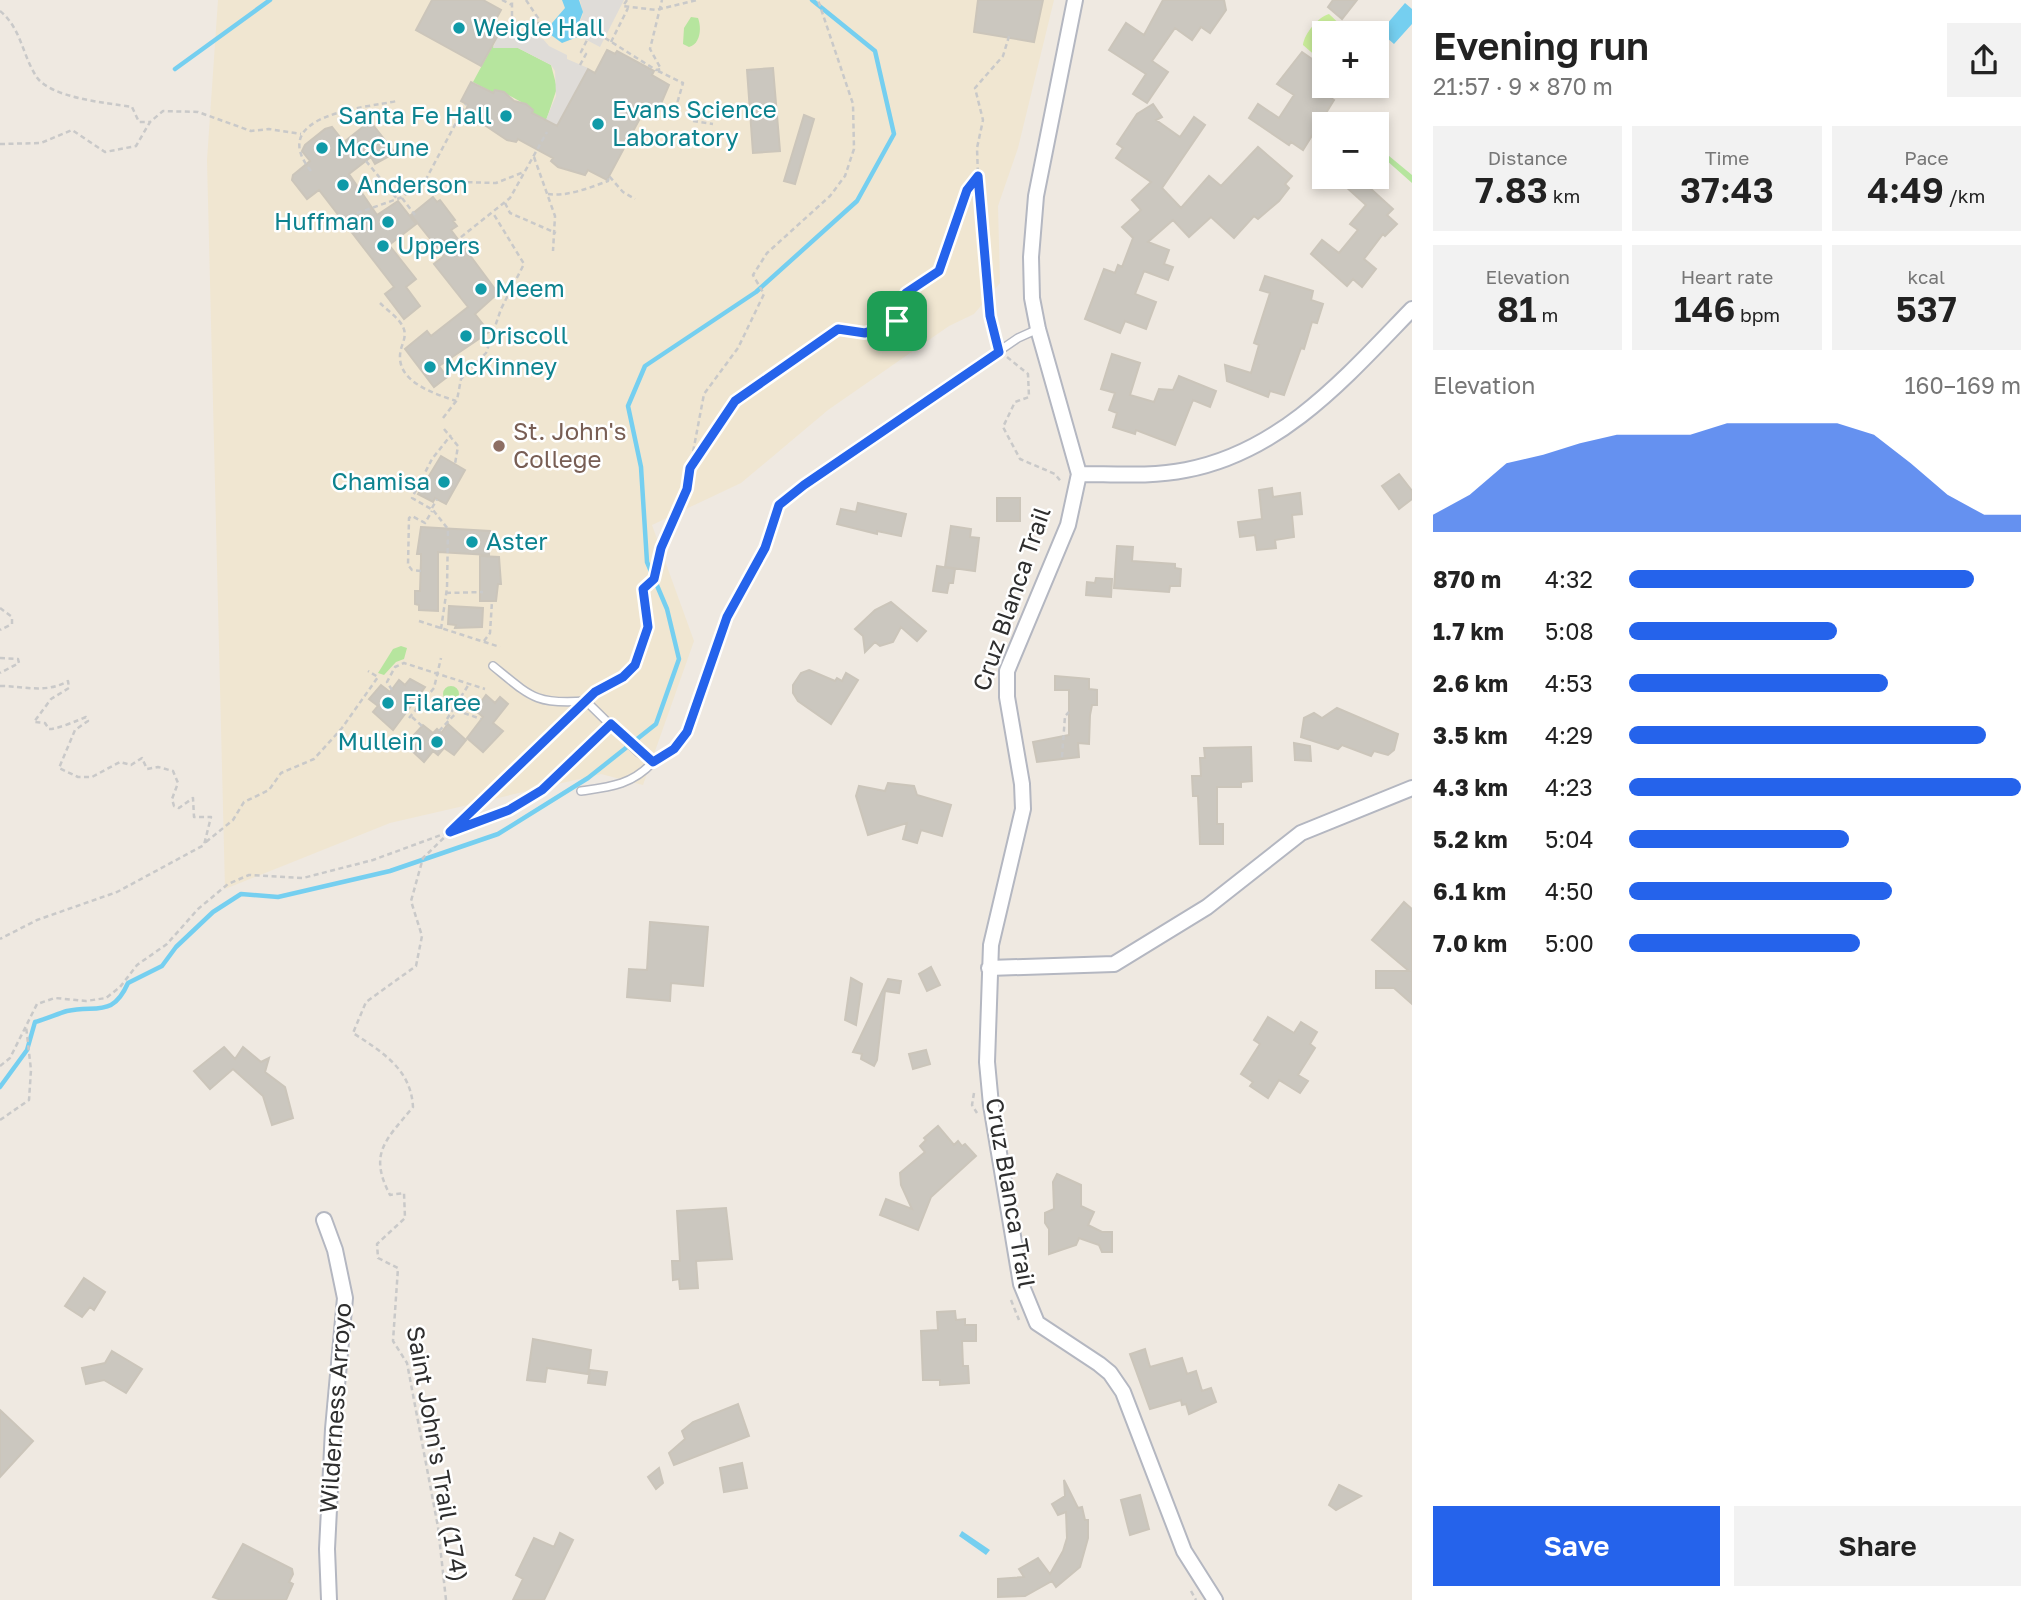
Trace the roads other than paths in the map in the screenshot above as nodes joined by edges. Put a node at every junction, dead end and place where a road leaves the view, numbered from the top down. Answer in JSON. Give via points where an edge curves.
{"nodes":[{"id":1,"x":1075,"y":0,"type":"edge"},
{"id":2,"x":1412,"y":309,"type":"edge"},
{"id":3,"x":1038,"y":328,"type":"junction"},
{"id":4,"x":1079,"y":474,"type":"junction"},
{"id":5,"x":493,"y":666,"type":"dead end"},
{"id":6,"x":653,"y":762,"type":"junction"},
{"id":7,"x":1412,"y":788,"type":"edge"},
{"id":8,"x":581,"y":791,"type":"dead end"},
{"id":9,"x":989,"y":968,"type":"junction"},
{"id":10,"x":324,"y":1220,"type":"dead end"},
{"id":11,"x":329,"y":1600,"type":"edge"},
{"id":12,"x":1214,"y":1600,"type":"edge"}],
"edges":[{"from":1,"to":3,"type":"street","via":[[1032,222],[1032,298]]},
{"from":2,"to":4,"type":"street","via":[[1312,408],[1234,456],[1184,471]]},
{"from":3,"to":4,"type":"street"},
{"from":3,"to":6,"type":"lane","via":[[779,505],[765,548],[727,617],[687,732],[674,749]]},
{"from":4,"to":9,"type":"street","via":[[1069,525],[1007,671],[1023,809]]},
{"from":5,"to":6,"type":"lane","via":[[532,697],[555,703],[586,701]]},
{"from":6,"to":8,"type":"lane","via":[[621,786]]},
{"from":7,"to":9,"type":"street","via":[[1301,833],[1207,906],[1114,964]]},
{"from":9,"to":12,"type":"street","via":[[991,1105],[1027,1304],[1037,1324],[1099,1364],[1123,1392],[1184,1552]]},
{"from":10,"to":11,"type":"street","name":"Wilderness Arroyo","via":[[345,1298],[332,1429]]}]}
